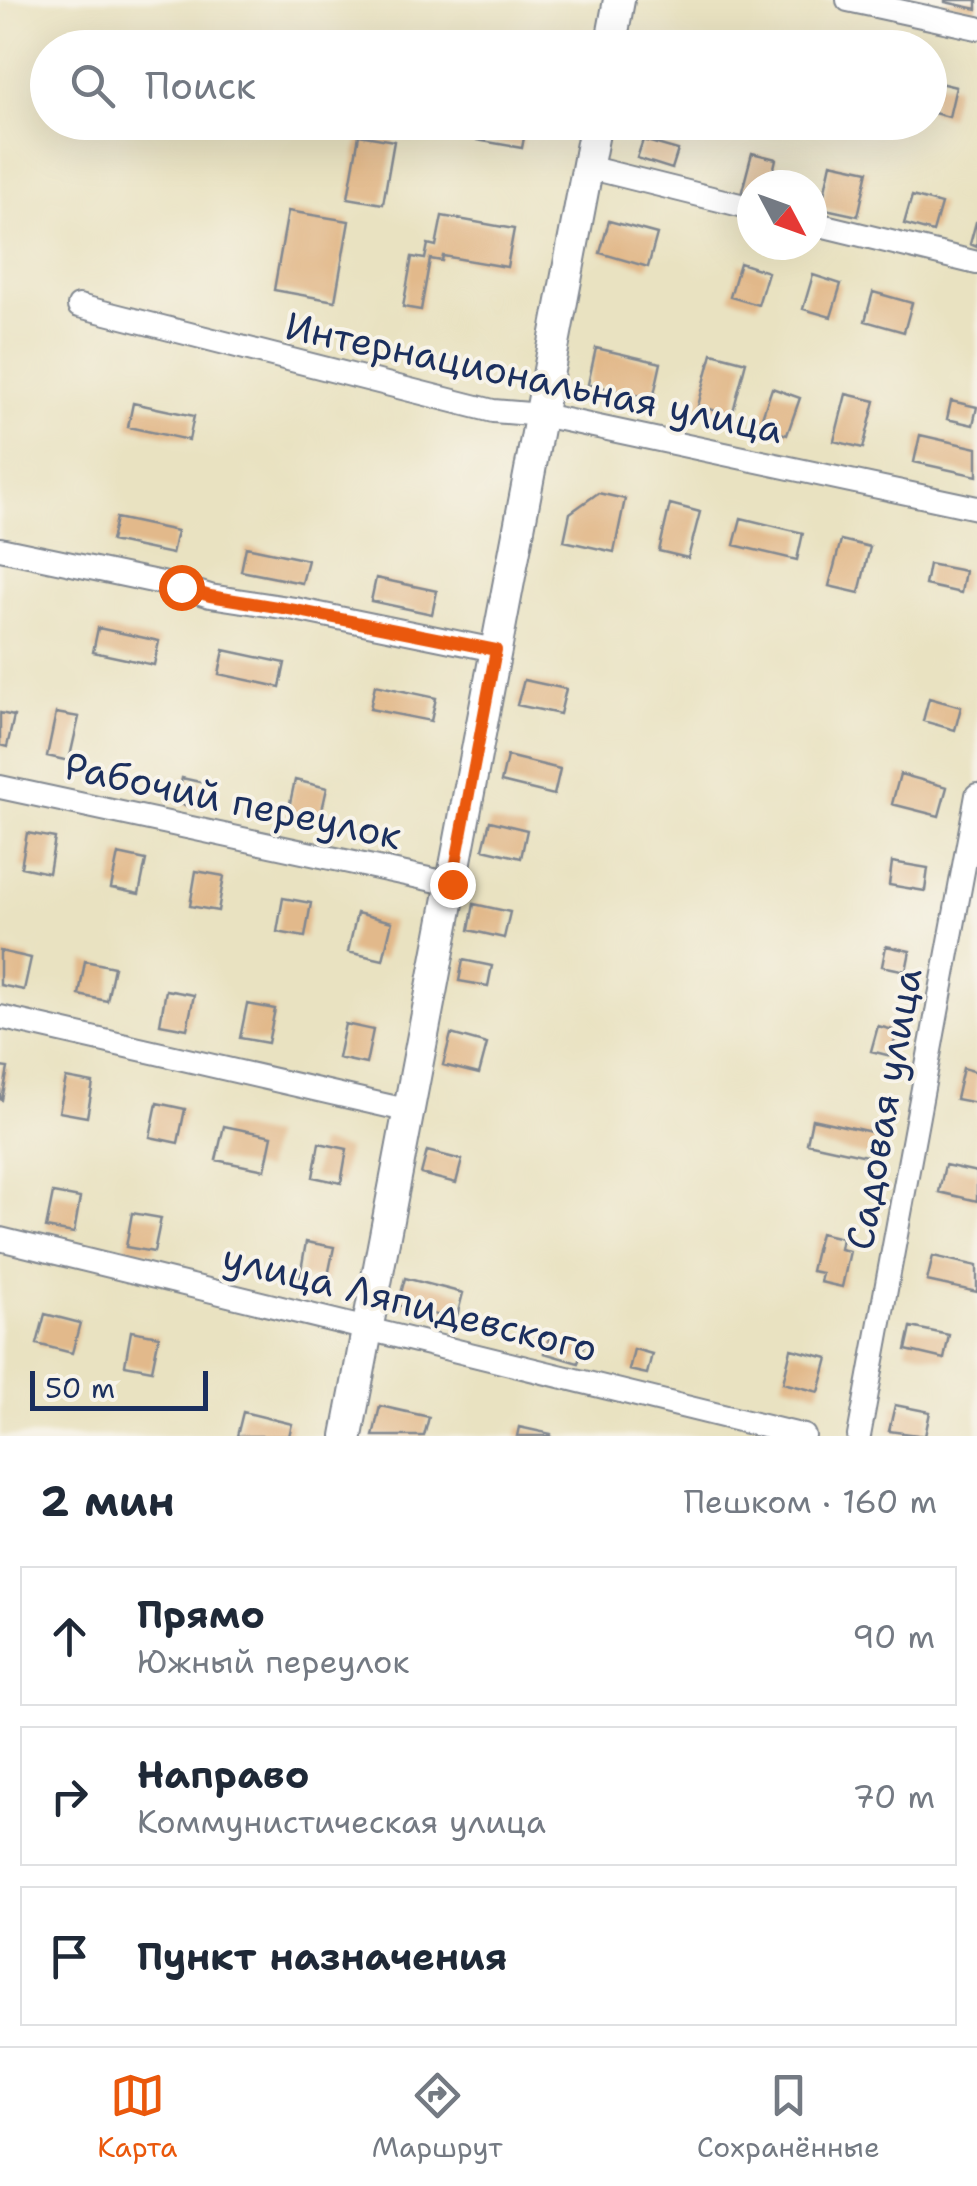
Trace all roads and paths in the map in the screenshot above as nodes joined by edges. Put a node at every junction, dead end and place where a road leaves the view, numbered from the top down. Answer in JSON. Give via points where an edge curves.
{"nodes":[{"id":1,"x":619,"y":0,"type":"edge"},
{"id":2,"x":848,"y":0,"type":"edge"},
{"id":3,"x":977,"y":28,"type":"edge"},
{"id":4,"x":613,"y":30,"type":"edge"},
{"id":5,"x":592,"y":140,"type":"edge"},
{"id":6,"x":587,"y":167,"type":"junction"},
{"id":7,"x":737,"y":204,"type":"edge"},
{"id":8,"x":827,"y":226,"type":"edge"},
{"id":9,"x":977,"y":263,"type":"edge"},
{"id":10,"x":79,"y":306,"type":"dead end"},
{"id":11,"x":542,"y":416,"type":"junction"},
{"id":12,"x":977,"y":508,"type":"edge"},
{"id":13,"x":0,"y":549,"type":"edge"},
{"id":14,"x":496,"y":650,"type":"junction"},
{"id":15,"x":0,"y":787,"type":"edge"},
{"id":16,"x":977,"y":795,"type":"edge"},
{"id":17,"x":452,"y":884,"type":"junction"},
{"id":18,"x":0,"y":1016,"type":"edge"},
{"id":19,"x":410,"y":1111,"type":"junction"},
{"id":20,"x":0,"y":1239,"type":"edge"},
{"id":21,"x":368,"y":1328,"type":"junction"},
{"id":22,"x":348,"y":1436,"type":"edge"},
{"id":23,"x":804,"y":1436,"type":"edge"},
{"id":24,"x":860,"y":1436,"type":"edge"}],
"edges":[{"from":1,"to":4,"type":"street"},
{"from":2,"to":3,"type":"street"},
{"from":5,"to":6,"type":"street"},
{"from":6,"to":7,"type":"street"},
{"from":6,"to":11,"type":"street"},
{"from":8,"to":9,"type":"street"},
{"from":10,"to":11,"type":"street","name":"Интернациональная улица","via":[[493,411]]},
{"from":11,"to":12,"type":"street","name":"Интернациональная улица"},
{"from":11,"to":14,"type":"street"},
{"from":13,"to":14,"type":"street"},
{"from":14,"to":17,"type":"street"},
{"from":15,"to":17,"type":"street","name":"Рабочий переулок"},
{"from":16,"to":24,"type":"street","name":"Садовая улица"},
{"from":17,"to":19,"type":"street"},
{"from":18,"to":19,"type":"street"},
{"from":19,"to":21,"type":"street"},
{"from":20,"to":21,"type":"street","name":"улица Ляпидевского"},
{"from":21,"to":22,"type":"street"},
{"from":21,"to":23,"type":"street","name":"улица Ляпидевского"}]}
